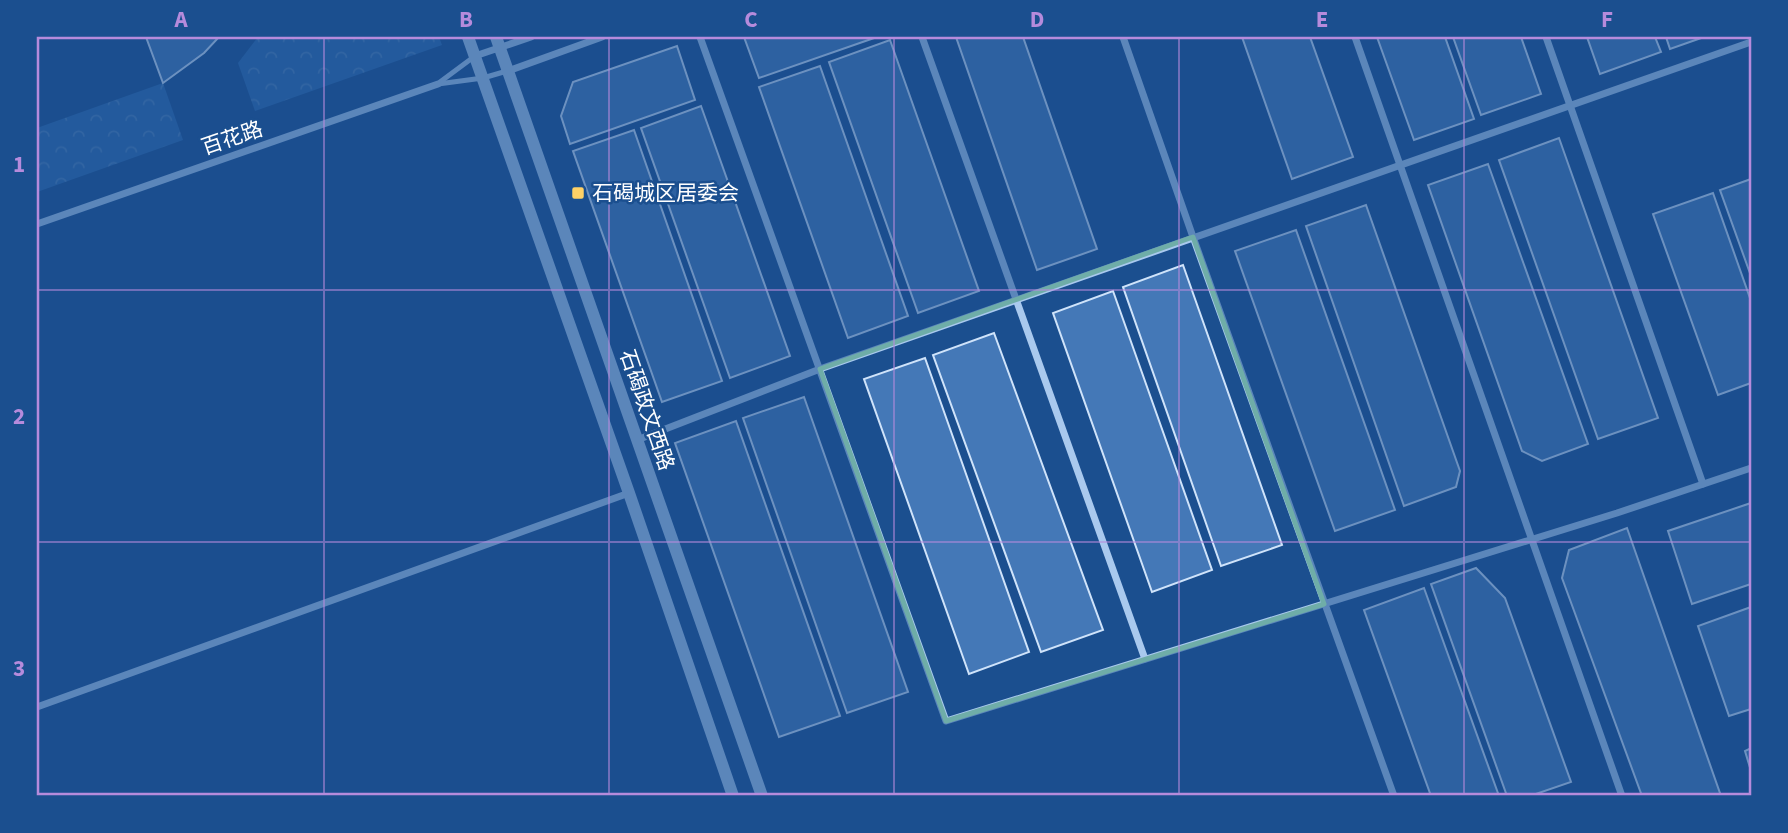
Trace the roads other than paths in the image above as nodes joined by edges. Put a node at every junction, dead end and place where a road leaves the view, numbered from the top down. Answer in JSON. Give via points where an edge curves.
{"nodes":[{"id":1,"x":468,"y":37,"type":"edge"},
{"id":2,"x":531,"y":37,"type":"edge"},
{"id":3,"x":602,"y":37,"type":"edge"},
{"id":4,"x":700,"y":37,"type":"edge"},
{"id":5,"x":922,"y":37,"type":"edge"},
{"id":6,"x":1123,"y":37,"type":"edge"},
{"id":7,"x":1355,"y":37,"type":"edge"},
{"id":8,"x":1546,"y":37,"type":"edge"},
{"id":9,"x":498,"y":42,"type":"edge"},
{"id":10,"x":1751,"y":42,"type":"edge"},
{"id":11,"x":475,"y":56,"type":"junction"},
{"id":12,"x":508,"y":71,"type":"junction"},
{"id":13,"x":483,"y":78,"type":"junction"},
{"id":14,"x":438,"y":84,"type":"junction"},
{"id":15,"x":1569,"y":106,"type":"junction"},
{"id":16,"x":1400,"y":164,"type":"junction"},
{"id":17,"x":37,"y":224,"type":"edge"},
{"id":18,"x":1193,"y":237,"type":"junction"},
{"id":19,"x":1016,"y":300,"type":"junction"},
{"id":20,"x":820,"y":369,"type":"junction"},
{"id":21,"x":637,"y":440,"type":"junction"},
{"id":22,"x":1751,"y":468,"type":"edge"},
{"id":23,"x":1703,"y":484,"type":"junction"},
{"id":24,"x":629,"y":493,"type":"junction"},
{"id":25,"x":1532,"y":539,"type":"junction"},
{"id":26,"x":1324,"y":604,"type":"junction"},
{"id":27,"x":1145,"y":659,"type":"junction"},
{"id":28,"x":37,"y":707,"type":"edge"},
{"id":29,"x":733,"y":796,"type":"edge"},
{"id":30,"x":762,"y":796,"type":"edge"},
{"id":31,"x":1394,"y":796,"type":"edge"},
{"id":32,"x":1622,"y":796,"type":"edge"}],
"edges":[{"from":1,"to":11,"type":"street","name":"石碣政文西路"},
{"from":2,"to":9,"type":"street"},
{"from":3,"to":12,"type":"street"},
{"from":4,"to":20,"type":"street"},
{"from":5,"to":19,"type":"street"},
{"from":6,"to":18,"type":"street"},
{"from":7,"to":16,"type":"street"},
{"from":8,"to":15,"type":"street"},
{"from":9,"to":11,"type":"street"},
{"from":9,"to":12,"type":"street","name":"石碣政文西路"},
{"from":10,"to":15,"type":"street"},
{"from":11,"to":13,"type":"street","name":"石碣政文西路"},
{"from":11,"to":14,"type":"lane"},
{"from":12,"to":13,"type":"lane"},
{"from":12,"to":21,"type":"street","name":"石碣政文西路"},
{"from":13,"to":14,"type":"lane"},
{"from":13,"to":24,"type":"street","name":"石碣政文西路"},
{"from":14,"to":17,"type":"street","name":"百花路"},
{"from":15,"to":16,"type":"street"},
{"from":15,"to":23,"type":"street"},
{"from":16,"to":18,"type":"street"},
{"from":16,"to":25,"type":"street"},
{"from":18,"to":19,"type":"street"},
{"from":18,"to":26,"type":"street"},
{"from":19,"to":20,"type":"street"},
{"from":19,"to":27,"type":"street"},
{"from":20,"to":21,"type":"street"},
{"from":20,"to":27,"type":"street","via":[[946,720]]},
{"from":21,"to":30,"type":"street","name":"石碣政文西路"},
{"from":22,"to":23,"type":"street"},
{"from":23,"to":25,"type":"street"},
{"from":24,"to":28,"type":"street"},
{"from":24,"to":29,"type":"street","name":"石碣政文西路"},
{"from":25,"to":26,"type":"street"},
{"from":25,"to":32,"type":"street"},
{"from":26,"to":27,"type":"street"},
{"from":26,"to":31,"type":"street"}]}
